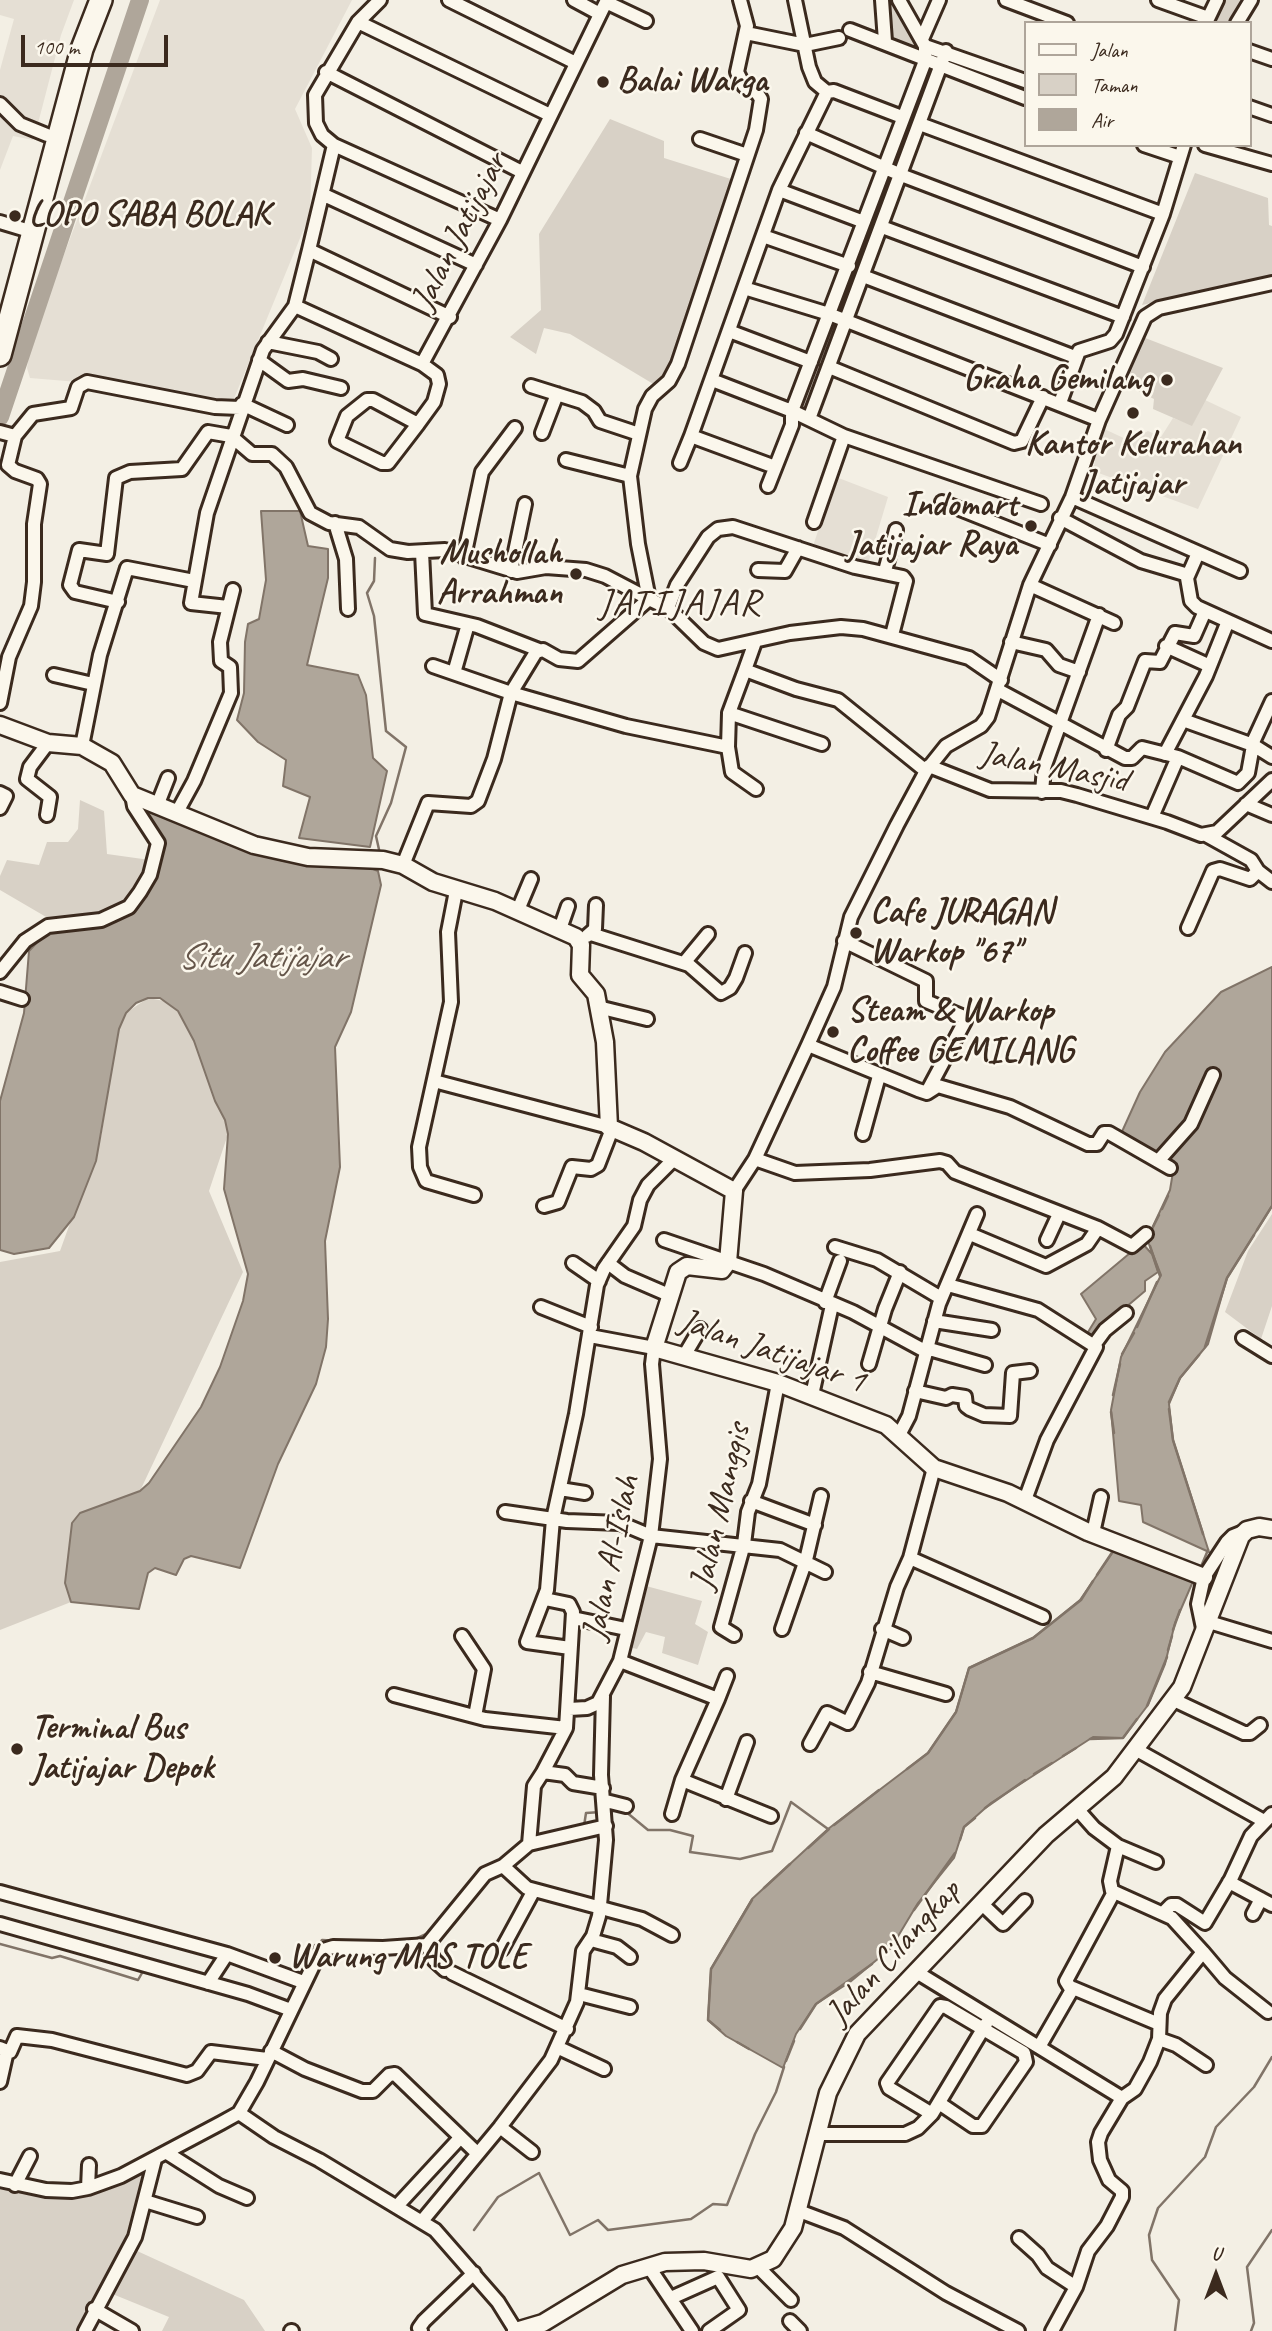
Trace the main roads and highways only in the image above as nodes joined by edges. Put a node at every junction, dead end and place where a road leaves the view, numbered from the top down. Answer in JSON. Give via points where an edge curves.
{"nodes":[{"id":1,"x":88,"y":0,"type":"edge"},
{"id":2,"x":101,"y":0,"type":"edge"},
{"id":3,"x":0,"y":317,"type":"edge"},
{"id":4,"x":0,"y":355,"type":"edge"}],
"edges":[{"from":1,"to":3,"type":"highway","via":[[71,45]]},
{"from":2,"to":4,"type":"highway","via":[[82,50]]}]}
